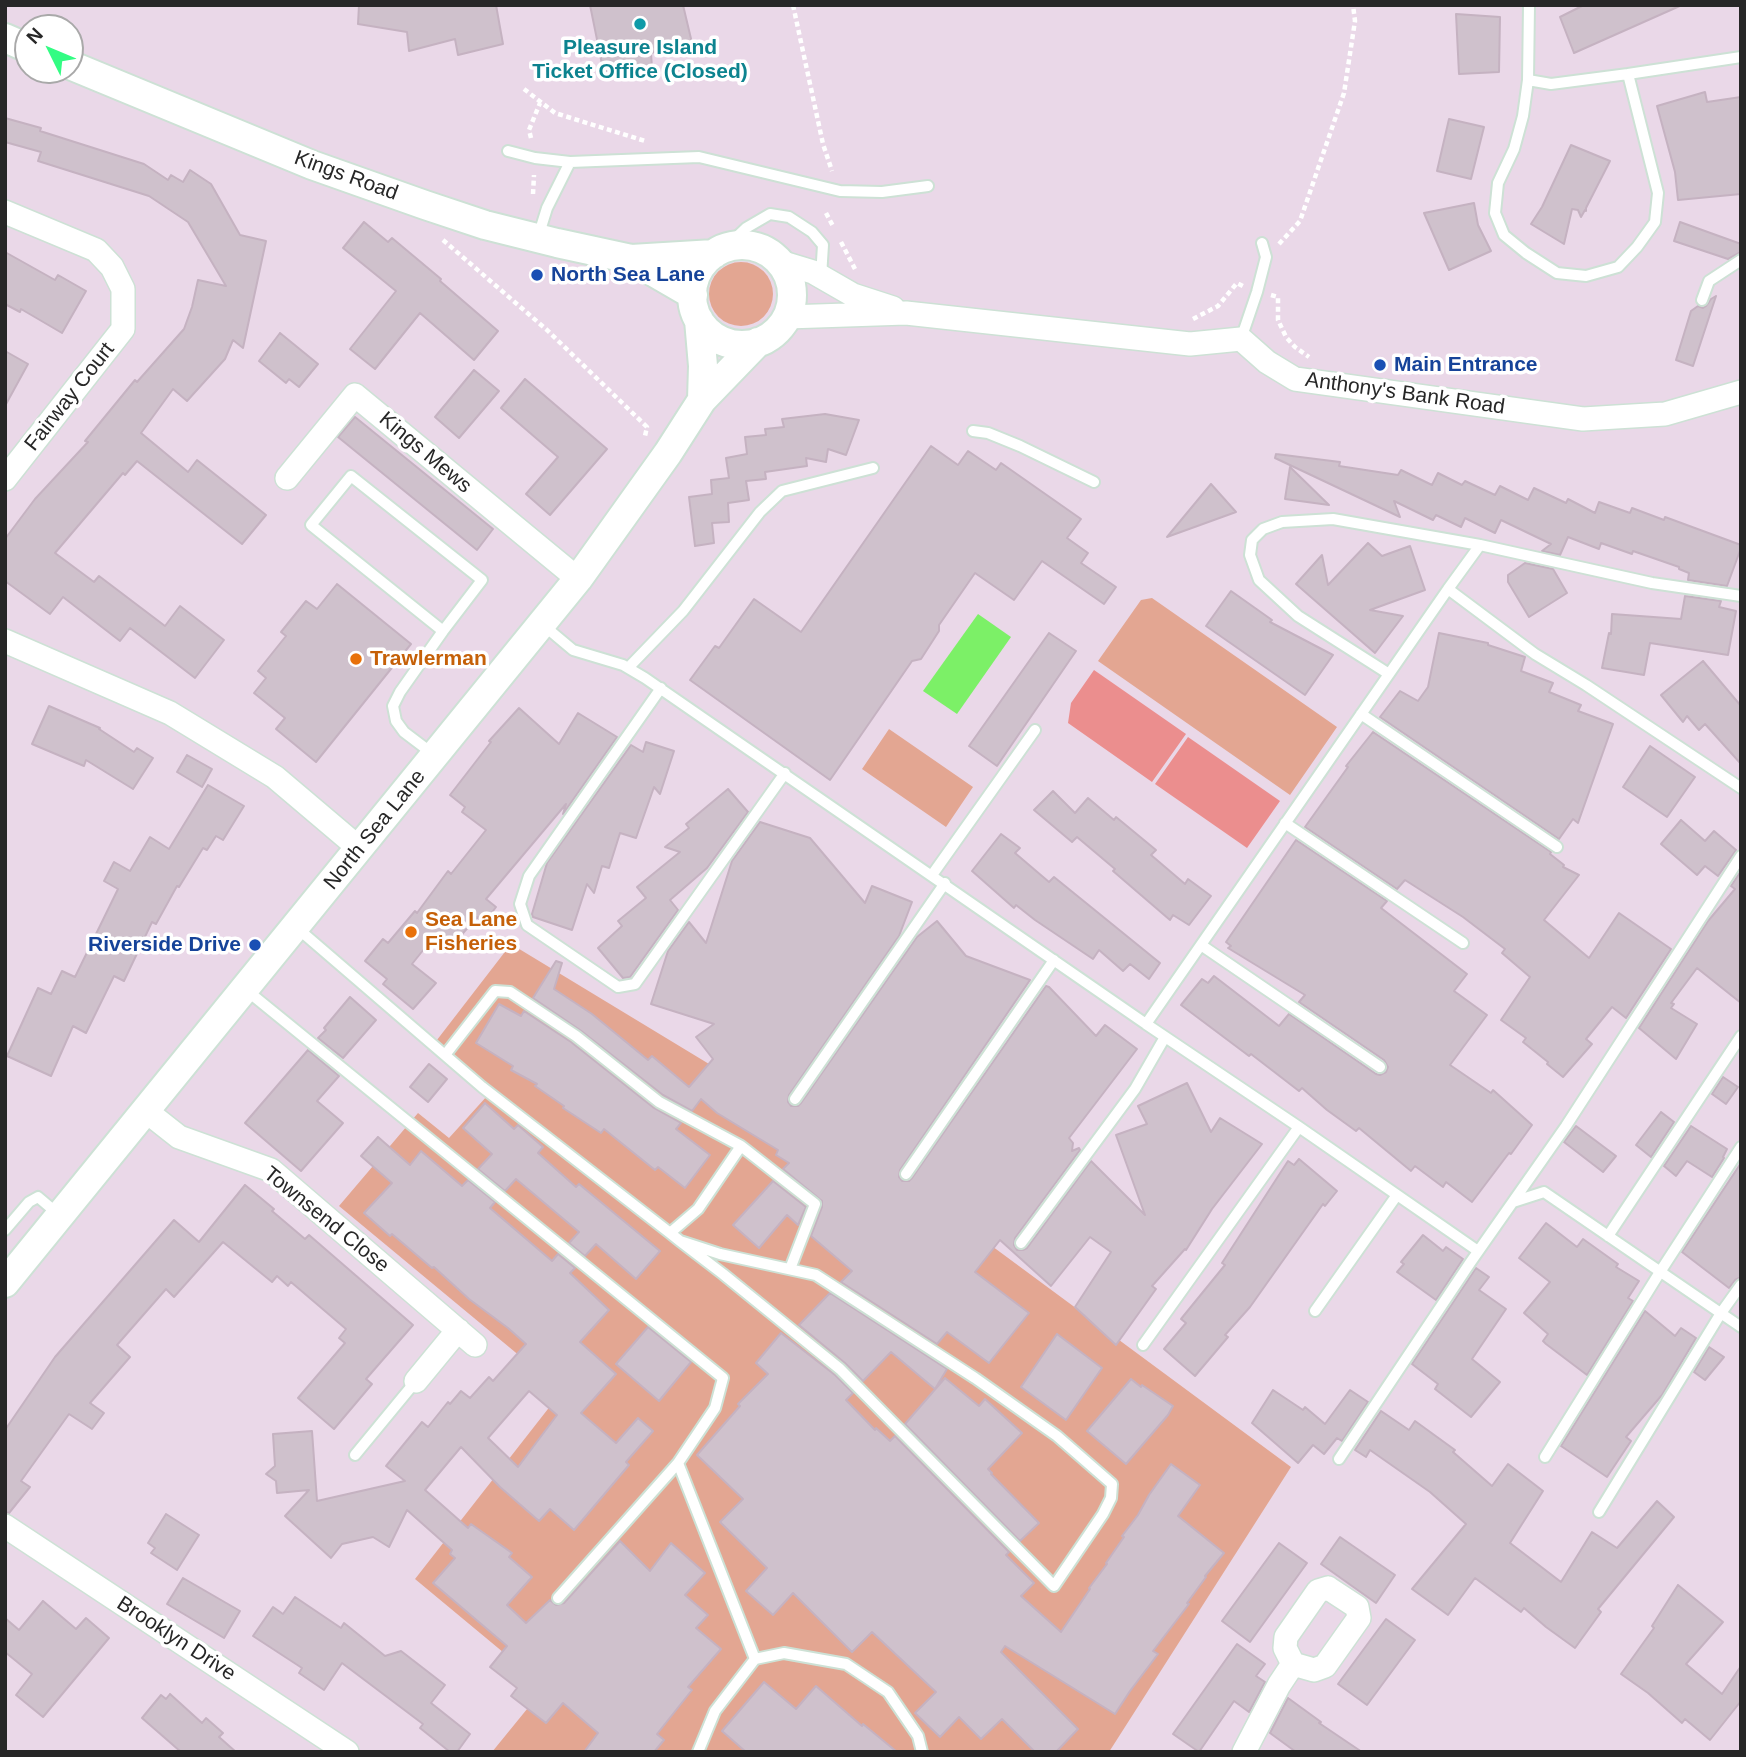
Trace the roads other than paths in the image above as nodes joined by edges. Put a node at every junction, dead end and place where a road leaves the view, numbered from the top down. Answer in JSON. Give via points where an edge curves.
{"nodes":[{"id":1,"x":1529,"y":5,"type":"edge"},
{"id":2,"x":1741,"y":57,"type":"edge"},
{"id":3,"x":84,"y":71,"type":"edge"},
{"id":4,"x":1628,"y":74,"type":"junction"},
{"id":5,"x":1528,"y":80,"type":"junction"},
{"id":6,"x":508,"y":151,"type":"dead end"},
{"id":7,"x":570,"y":162,"type":"junction"},
{"id":8,"x":928,"y":186,"type":"dead end"},
{"id":9,"x":5,"y":212,"type":"edge"},
{"id":10,"x":538,"y":239,"type":"junction"},
{"id":11,"x":1262,"y":243,"type":"dead end"},
{"id":12,"x":719,"y":251,"type":"junction"},
{"id":13,"x":631,"y":258,"type":"junction"},
{"id":14,"x":1741,"y":260,"type":"edge"},
{"id":15,"x":780,"y":262,"type":"junction"},
{"id":16,"x":821,"y":277,"type":"junction"},
{"id":17,"x":1702,"y":300,"type":"dead end"},
{"id":18,"x":696,"y":308,"type":"junction"},
{"id":19,"x":906,"y":313,"type":"junction"},
{"id":20,"x":787,"y":317,"type":"junction"},
{"id":21,"x":1241,"y":339,"type":"junction"},
{"id":22,"x":758,"y":342,"type":"junction"},
{"id":23,"x":1741,"y":392,"type":"edge"},
{"id":24,"x":702,"y":400,"type":"junction"},
{"id":25,"x":973,"y":431,"type":"dead end"},
{"id":26,"x":873,"y":468,"type":"dead end"},
{"id":27,"x":287,"y":478,"type":"dead end"},
{"id":28,"x":5,"y":479,"type":"edge"},
{"id":29,"x":1094,"y":482,"type":"dead end"},
{"id":30,"x":1480,"y":545,"type":"junction"},
{"id":31,"x":578,"y":579,"type":"junction"},
{"id":32,"x":1448,"y":589,"type":"junction"},
{"id":33,"x":1741,"y":596,"type":"edge"},
{"id":34,"x":541,"y":624,"type":"junction"},
{"id":35,"x":443,"y":631,"type":"junction"},
{"id":36,"x":5,"y":641,"type":"edge"},
{"id":37,"x":628,"y":668,"type":"junction"},
{"id":38,"x":1389,"y":674,"type":"junction"},
{"id":39,"x":661,"y":688,"type":"junction"},
{"id":40,"x":1362,"y":714,"type":"junction"},
{"id":41,"x":1035,"y":730,"type":"dead end"},
{"id":42,"x":435,"y":756,"type":"junction"},
{"id":43,"x":785,"y":773,"type":"junction"},
{"id":44,"x":1741,"y":788,"type":"edge"},
{"id":45,"x":1285,"y":823,"type":"junction"},
{"id":46,"x":1557,"y":848,"type":"dead end"},
{"id":47,"x":360,"y":849,"type":"junction"},
{"id":48,"x":1741,"y":856,"type":"edge"},
{"id":49,"x":932,"y":875,"type":"junction"},
{"id":50,"x":944,"y":883,"type":"junction"},
{"id":51,"x":296,"y":927,"type":"junction"},
{"id":52,"x":1463,"y":943,"type":"dead end"},
{"id":53,"x":1201,"y":945,"type":"junction"},
{"id":54,"x":1054,"y":960,"type":"junction"},
{"id":55,"x":245,"y":989,"type":"junction"},
{"id":56,"x":1146,"y":1024,"type":"junction"},
{"id":57,"x":1741,"y":1036,"type":"edge"},
{"id":58,"x":1165,"y":1037,"type":"junction"},
{"id":59,"x":445,"y":1055,"type":"junction"},
{"id":60,"x":1380,"y":1067,"type":"dead end"},
{"id":61,"x":795,"y":1099,"type":"dead end"},
{"id":62,"x":146,"y":1111,"type":"junction"},
{"id":63,"x":1299,"y":1127,"type":"junction"},
{"id":64,"x":741,"y":1146,"type":"junction"},
{"id":65,"x":1741,"y":1147,"type":"edge"},
{"id":66,"x":906,"y":1174,"type":"dead end"},
{"id":67,"x":1397,"y":1195,"type":"junction"},
{"id":68,"x":1513,"y":1202,"type":"junction"},
{"id":69,"x":61,"y":1216,"type":"junction"},
{"id":70,"x":5,"y":1230,"type":"edge"},
{"id":71,"x":670,"y":1233,"type":"junction"},
{"id":72,"x":1608,"y":1236,"type":"junction"},
{"id":73,"x":680,"y":1241,"type":"junction"},
{"id":74,"x":1021,"y":1243,"type":"dead end"},
{"id":75,"x":1478,"y":1251,"type":"junction"},
{"id":76,"x":790,"y":1269,"type":"junction"},
{"id":77,"x":1660,"y":1272,"type":"junction"},
{"id":78,"x":5,"y":1283,"type":"edge"},
{"id":79,"x":1741,"y":1285,"type":"edge"},
{"id":80,"x":1315,"y":1311,"type":"dead end"},
{"id":81,"x":1721,"y":1313,"type":"junction"},
{"id":82,"x":1741,"y":1327,"type":"edge"},
{"id":83,"x":1143,"y":1345,"type":"dead end"},
{"id":84,"x":416,"y":1381,"type":"joint"},
{"id":85,"x":355,"y":1455,"type":"dead end"},
{"id":86,"x":1545,"y":1457,"type":"dead end"},
{"id":87,"x":1339,"y":1460,"type":"dead end"},
{"id":88,"x":678,"y":1463,"type":"junction"},
{"id":89,"x":1599,"y":1512,"type":"dead end"},
{"id":90,"x":5,"y":1526,"type":"edge"},
{"id":91,"x":558,"y":1598,"type":"dead end"},
{"id":92,"x":755,"y":1659,"type":"junction"},
{"id":93,"x":1293,"y":1664,"type":"dead end"},
{"id":94,"x":347,"y":1752,"type":"edge"},
{"id":95,"x":698,"y":1752,"type":"edge"},
{"id":96,"x":922,"y":1752,"type":"edge"},
{"id":97,"x":1244,"y":1752,"type":"edge"}],
"edges":[{"from":1,"to":5,"type":"lane"},
{"from":2,"to":4,"type":"lane"},
{"from":3,"to":10,"type":"street","name":"Kings Road","via":[[312,165]]},
{"from":4,"to":5,"type":"lane","via":[[1551,83]]},
{"from":4,"to":5,"type":"lane","via":[[1658,193],[1655,222],[1618,267],[1586,276],[1557,273],[1526,253],[1504,235],[1495,213],[1498,183],[1514,149]]},
{"from":6,"to":7,"type":"lane"},
{"from":7,"to":8,"type":"lane","via":[[699,157],[840,191]]},
{"from":7,"to":10,"type":"lane","via":[[547,208]]},
{"from":9,"to":28,"type":"street","name":"Fairway Court","via":[[96,250],[112,267],[122,289],[123,329]]},
{"from":10,"to":13,"type":"street","name":"Kings Road"},
{"from":11,"to":21,"type":"lane","via":[[1266,257]]},
{"from":12,"to":13,"type":"street","name":"Kings Road"},
{"from":12,"to":15,"type":"street","via":[[754,246]]},
{"from":12,"to":16,"type":"lane","via":[[770,214],[789,217],[823,245]]},
{"from":12,"to":18,"type":"street","via":[[698,271]]},
{"from":13,"to":18,"type":"street","name":"Kings Road"},
{"from":14,"to":17,"type":"lane","via":[[1709,281]]},
{"from":15,"to":16,"type":"street"},
{"from":15,"to":20,"type":"street","via":[[792,289]]},
{"from":16,"to":19,"type":"street","via":[[853,295]]},
{"from":18,"to":22,"type":"street","via":[[710,333],[724,342]]},
{"from":18,"to":24,"type":"street"},
{"from":19,"to":20,"type":"street"},
{"from":19,"to":21,"type":"street","via":[[1190,344]]},
{"from":20,"to":22,"type":"street","via":[[770,337]]},
{"from":21,"to":23,"type":"street","name":"Anthony's Bank Road","via":[[1295,379],[1583,419],[1665,414]]},
{"from":22,"to":24,"type":"street","name":"North Sea Lane"},
{"from":24,"to":31,"type":"street","name":"North Sea Lane"},
{"from":25,"to":29,"type":"lane","via":[[1020,446]]},
{"from":26,"to":37,"type":"lane","via":[[782,491],[760,512],[683,611]]},
{"from":27,"to":31,"type":"street","name":"Kings Mews","via":[[355,395]]},
{"from":30,"to":32,"type":"lane"},
{"from":30,"to":33,"type":"lane","via":[[1652,583]]},
{"from":30,"to":38,"type":"lane","via":[[1334,519],[1282,522],[1263,529],[1252,540],[1251,555],[1259,580],[1298,616]]},
{"from":31,"to":34,"type":"street","name":"North Sea Lane"},
{"from":32,"to":38,"type":"lane"},
{"from":32,"to":44,"type":"lane","via":[[1535,654]]},
{"from":34,"to":37,"type":"lane","via":[[573,650]]},
{"from":34,"to":42,"type":"street","name":"North Sea Lane"},
{"from":35,"to":35,"type":"lane","via":[[482,580],[351,476],[311,525]]},
{"from":35,"to":42,"type":"lane","via":[[393,706],[404,732]]},
{"from":36,"to":47,"type":"street","via":[[170,713],[275,778]]},
{"from":37,"to":39,"type":"lane"},
{"from":38,"to":40,"type":"lane"},
{"from":39,"to":43,"type":"lane"},
{"from":39,"to":43,"type":"lane","via":[[529,876],[520,904],[527,925],[618,987],[635,984]]},
{"from":40,"to":45,"type":"lane"},
{"from":40,"to":46,"type":"lane"},
{"from":41,"to":49,"type":"lane"},
{"from":42,"to":47,"type":"street","name":"North Sea Lane"},
{"from":43,"to":49,"type":"lane"},
{"from":45,"to":52,"type":"lane"},
{"from":45,"to":53,"type":"lane"},
{"from":47,"to":51,"type":"street","name":"North Sea Lane"},
{"from":48,"to":68,"type":"lane"},
{"from":49,"to":50,"type":"lane"},
{"from":50,"to":54,"type":"lane"},
{"from":50,"to":61,"type":"lane"},
{"from":51,"to":55,"type":"street","name":"North Sea Lane"},
{"from":51,"to":59,"type":"lane"},
{"from":53,"to":56,"type":"lane"},
{"from":53,"to":60,"type":"lane"},
{"from":54,"to":56,"type":"lane"},
{"from":54,"to":66,"type":"lane"},
{"from":55,"to":62,"type":"street","name":"North Sea Lane"},
{"from":55,"to":88,"type":"lane","via":[[723,1378],[715,1408]]},
{"from":56,"to":58,"type":"lane"},
{"from":57,"to":72,"type":"lane"},
{"from":58,"to":63,"type":"lane"},
{"from":58,"to":74,"type":"lane","via":[[1135,1089]]},
{"from":59,"to":64,"type":"lane","via":[[495,991],[510,992],[576,1036],[659,1102]]},
{"from":59,"to":71,"type":"lane"},
{"from":62,"to":69,"type":"street","name":"North Sea Lane"},
{"from":62,"to":84,"type":"street","name":"Townsend Close","via":[[179,1137],[271,1170],[467,1338]]},
{"from":63,"to":67,"type":"lane"},
{"from":63,"to":83,"type":"lane"},
{"from":64,"to":71,"type":"lane","via":[[698,1209]]},
{"from":64,"to":76,"type":"lane","via":[[815,1204]]},
{"from":65,"to":77,"type":"lane"},
{"from":67,"to":75,"type":"lane"},
{"from":67,"to":80,"type":"lane"},
{"from":68,"to":72,"type":"lane","via":[[1544,1192]]},
{"from":68,"to":75,"type":"lane"},
{"from":69,"to":70,"type":"lane","via":[[38,1197]]},
{"from":69,"to":78,"type":"street","name":"North Sea Lane"},
{"from":71,"to":73,"type":"lane"},
{"from":72,"to":77,"type":"lane"},
{"from":73,"to":76,"type":"lane"},
{"from":73,"to":76,"type":"lane","via":[[840,1369],[1054,1586],[1103,1514],[1112,1484],[1057,1436],[975,1378],[816,1275]]},
{"from":75,"to":87,"type":"lane"},
{"from":77,"to":81,"type":"lane"},
{"from":77,"to":86,"type":"lane"},
{"from":79,"to":81,"type":"lane"},
{"from":81,"to":82,"type":"lane"},
{"from":81,"to":89,"type":"lane"},
{"from":84,"to":85,"type":"lane"},
{"from":88,"to":91,"type":"lane"},
{"from":88,"to":92,"type":"lane"},
{"from":90,"to":94,"type":"street","name":"Brooklyn Drive"},
{"from":92,"to":95,"type":"lane","via":[[715,1711]]},
{"from":92,"to":96,"type":"lane","via":[[784,1653],[846,1664],[888,1692],[918,1736]]},
{"from":93,"to":97,"type":"street"}]}
